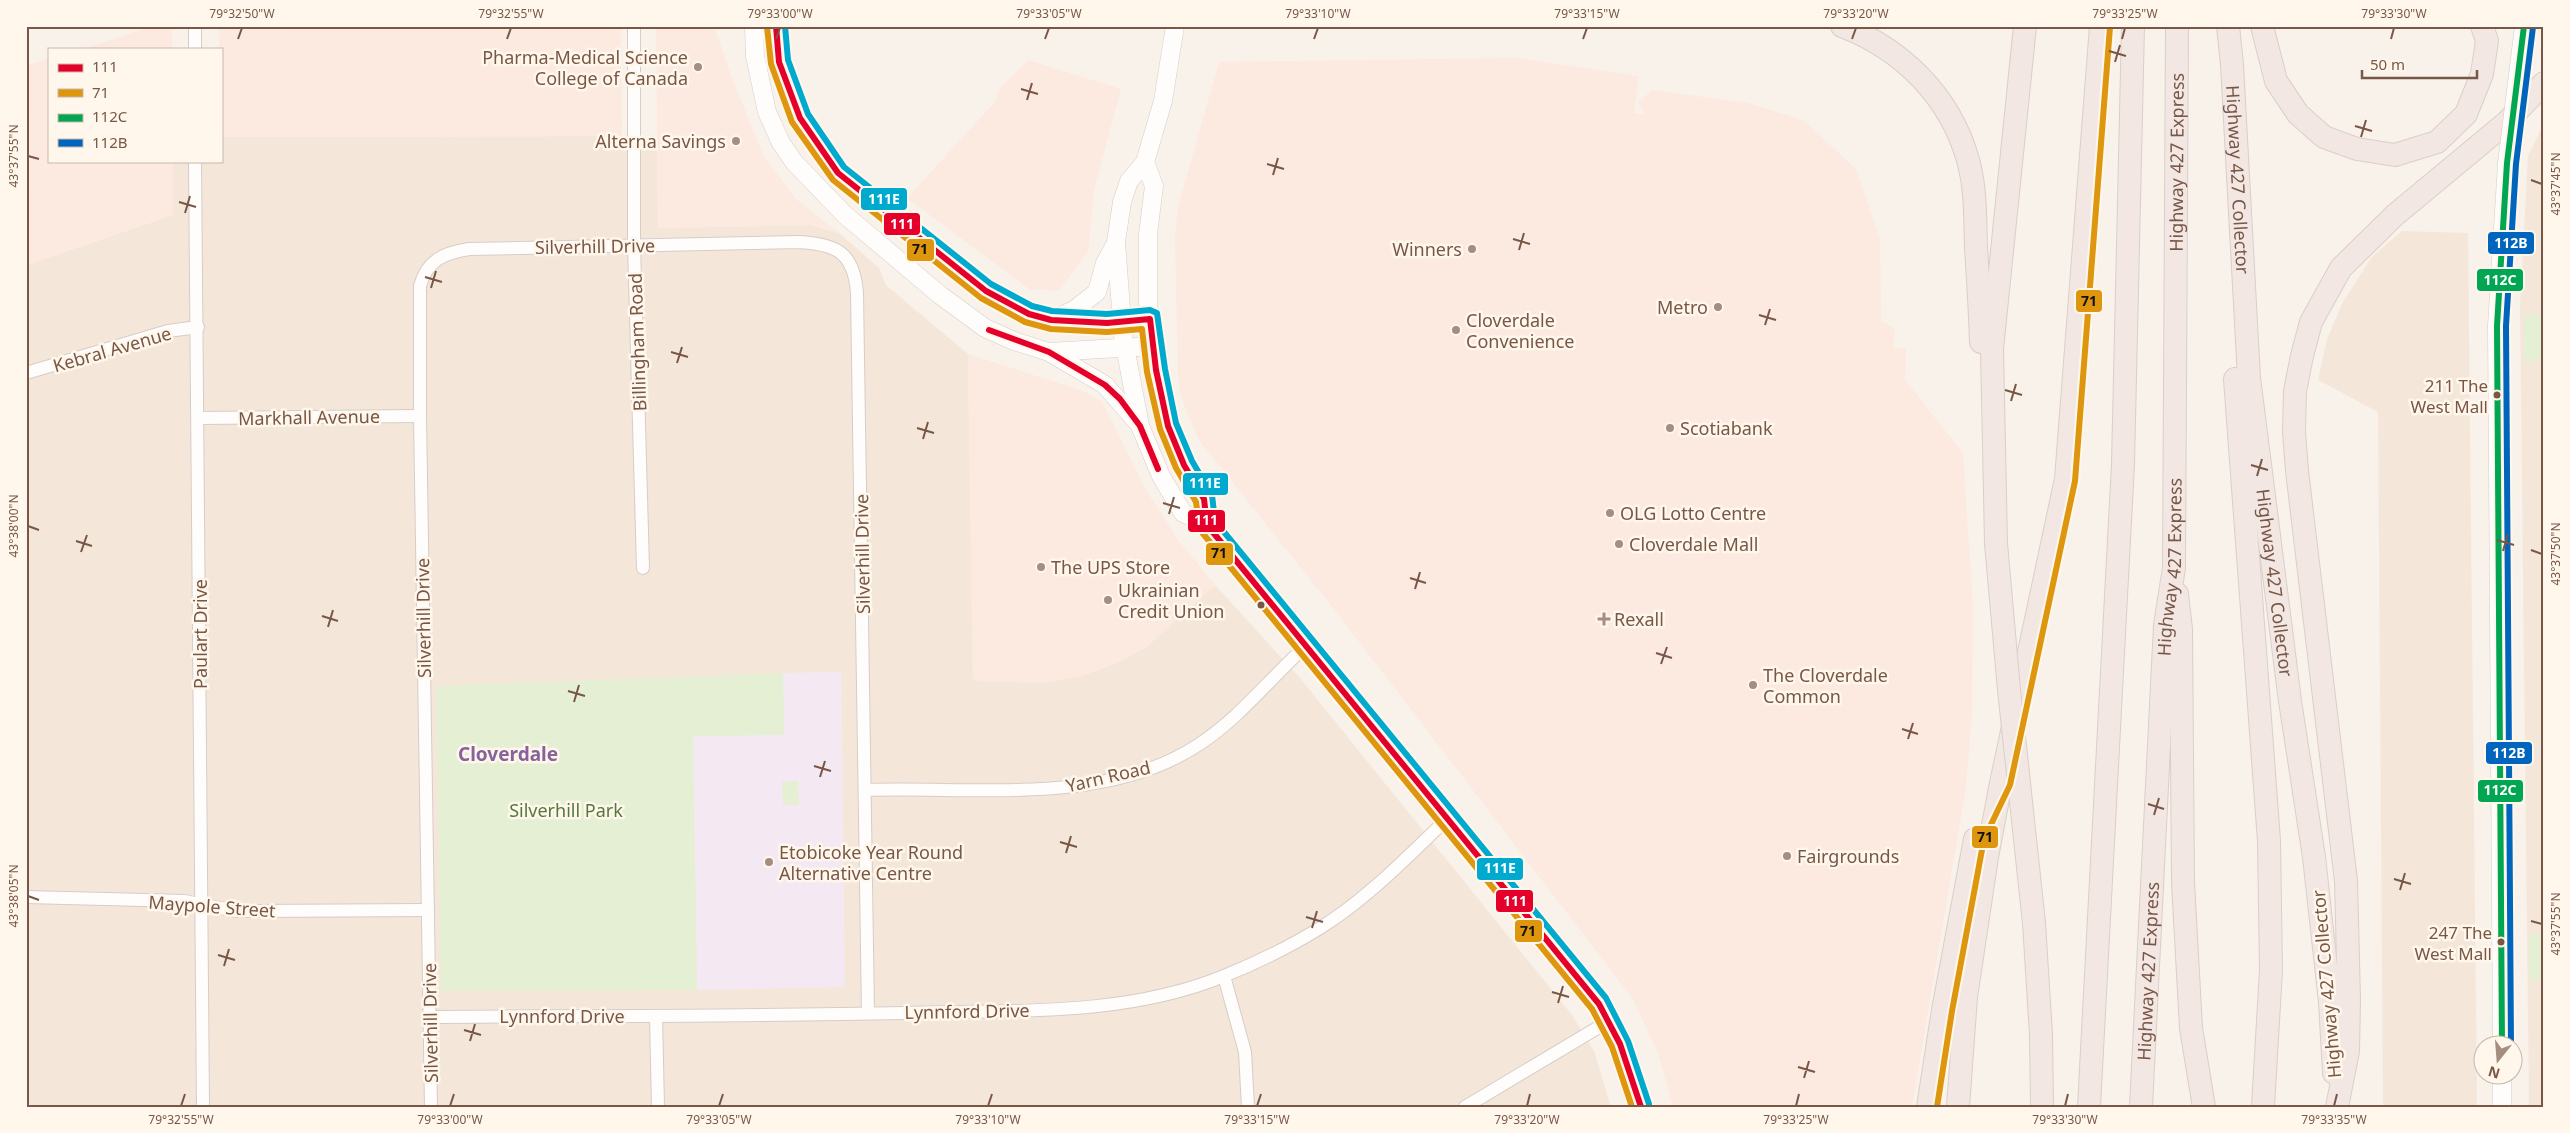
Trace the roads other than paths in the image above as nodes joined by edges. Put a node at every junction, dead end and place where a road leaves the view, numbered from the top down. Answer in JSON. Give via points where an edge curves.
{"nodes":[{"id":1,"x":195,"y":26,"type":"edge"},
{"id":2,"x":634,"y":26,"type":"edge"},
{"id":3,"x":754,"y":26,"type":"edge"},
{"id":4,"x":776,"y":26,"type":"edge"},
{"id":5,"x":1175,"y":26,"type":"edge"},
{"id":6,"x":2025,"y":26,"type":"edge"},
{"id":7,"x":2102,"y":26,"type":"edge"},
{"id":8,"x":2133,"y":26,"type":"edge"},
{"id":9,"x":2178,"y":26,"type":"edge"},
{"id":10,"x":2223,"y":26,"type":"edge"},
{"id":11,"x":2228,"y":26,"type":"edge"},
{"id":12,"x":2262,"y":26,"type":"edge"},
{"id":13,"x":2482,"y":26,"type":"edge"},
{"id":14,"x":2524,"y":26,"type":"edge"},
{"id":15,"x":1852,"y":30,"type":"edge"},
{"id":16,"x":195,"y":48,"type":"edge"},
{"id":17,"x":2544,"y":83,"type":"edge"},
{"id":18,"x":195,"y":162,"type":"edge"},
{"id":19,"x":1145,"y":162,"type":"junction"},
{"id":20,"x":1116,"y":242,"type":"junction"},
{"id":21,"x":634,"y":244,"type":"junction"},
{"id":22,"x":1150,"y":319,"type":"junction"},
{"id":23,"x":1051,"y":320,"type":"junction"},
{"id":24,"x":1121,"y":322,"type":"junction"},
{"id":25,"x":198,"y":327,"type":"junction"},
{"id":26,"x":1154,"y":346,"type":"junction"},
{"id":27,"x":1124,"y":348,"type":"junction"},
{"id":28,"x":1049,"y":352,"type":"junction"},
{"id":29,"x":26,"y":373,"type":"edge"},
{"id":30,"x":420,"y":416,"type":"junction"},
{"id":31,"x":198,"y":418,"type":"junction"},
{"id":32,"x":1140,"y":426,"type":"junction"},
{"id":33,"x":1993,"y":480,"type":"junction"},
{"id":34,"x":1207,"y":525,"type":"junction"},
{"id":35,"x":643,"y":568,"type":"dead end"},
{"id":36,"x":2174,"y":568,"type":"junction"},
{"id":37,"x":1306,"y":646,"type":"junction"},
{"id":38,"x":2001,"y":783,"type":"junction"},
{"id":39,"x":866,"y":790,"type":"junction"},
{"id":40,"x":1448,"y":819,"type":"junction"},
{"id":41,"x":26,"y":897,"type":"edge"},
{"id":42,"x":202,"y":905,"type":"junction"},
{"id":43,"x":428,"y":910,"type":"junction"},
{"id":44,"x":1224,"y":976,"type":"junction"},
{"id":45,"x":868,"y":1013,"type":"junction"},
{"id":46,"x":656,"y":1016,"type":"junction"},
{"id":47,"x":430,"y":1017,"type":"junction"},
{"id":48,"x":1609,"y":1021,"type":"junction"},
{"id":49,"x":2502,"y":1036,"type":"edge"},
{"id":50,"x":2502,"y":1086,"type":"edge"},
{"id":51,"x":203,"y":1107,"type":"edge"},
{"id":52,"x":431,"y":1107,"type":"edge"},
{"id":53,"x":658,"y":1107,"type":"edge"},
{"id":54,"x":1248,"y":1107,"type":"edge"},
{"id":55,"x":1465,"y":1107,"type":"edge"},
{"id":56,"x":1642,"y":1107,"type":"edge"},
{"id":57,"x":1928,"y":1107,"type":"edge"},
{"id":58,"x":1958,"y":1107,"type":"edge"},
{"id":59,"x":2042,"y":1107,"type":"edge"},
{"id":60,"x":2089,"y":1107,"type":"edge"},
{"id":61,"x":2141,"y":1107,"type":"edge"},
{"id":62,"x":2204,"y":1107,"type":"edge"},
{"id":63,"x":2263,"y":1107,"type":"edge"},
{"id":64,"x":2337,"y":1107,"type":"edge"},
{"id":65,"x":2502,"y":1107,"type":"edge"}],
"edges":[{"from":1,"to":16,"type":"street"},
{"from":2,"to":21,"type":"street","name":"Billingham Road"},
{"from":3,"to":28,"type":"main road","via":[[754,56],[767,112],[781,143],[800,171],[844,215],[961,312],[998,334]]},
{"from":4,"to":23,"type":"main road","via":[[779,62],[800,118],[838,173],[986,291],[1029,314]]},
{"from":5,"to":19,"type":"main road","via":[[1162,101]]},
{"from":6,"to":33,"type":"highway","via":[[1992,349]]},
{"from":7,"to":38,"type":"highway","via":[[2066,479]]},
{"from":8,"to":60,"type":"highway","via":[[2123,464]]},
{"from":9,"to":36,"type":"highway","name":"Highway 427 Express"},
{"from":10,"to":63,"type":"highway","via":[[2221,63],[2234,361],[2268,841],[2271,970]]},
{"from":11,"to":64,"type":"highway","name":"Highway 427 Collector","via":[[2249,378],[2290,701],[2314,857],[2330,1002]]},
{"from":12,"to":13,"type":"highway","via":[[2276,81],[2298,114],[2324,137],[2357,149],[2395,155],[2438,142],[2466,114],[2482,74],[2487,41]]},
{"from":14,"to":49,"type":"main road","bridge":true,"via":[[2507,163],[2497,326]]},
{"from":15,"to":33,"type":"highway","via":[[1895,54],[1923,80],[1953,123],[1968,161],[1974,199]]},
{"from":17,"to":64,"type":"highway","via":[[2507,122],[2395,215],[2341,268],[2311,322],[2294,391],[2297,471],[2346,881],[2348,1051]]},
{"from":18,"to":25,"type":"street","name":"Paulart Drive"},
{"from":19,"to":20,"type":"main road","via":[[1129,181]]},
{"from":19,"to":22,"type":"main road","via":[[1154,186],[1148,234]]},
{"from":20,"to":23,"type":"main road","via":[[1105,263],[1097,292],[1074,310]]},
{"from":20,"to":24,"type":"main road"},
{"from":21,"to":30,"type":"street","name":"Silverhill Drive","via":[[469,249],[437,258],[427,268],[420,286]]},
{"from":21,"to":35,"type":"street","name":"Billingham Road"},
{"from":21,"to":39,"type":"street","name":"Silverhill Drive","via":[[814,243],[838,250],[853,269],[857,293]]},
{"from":22,"to":24,"type":"main road"},
{"from":22,"to":26,"type":"main road"},
{"from":23,"to":24,"type":"main road"},
{"from":24,"to":27,"type":"main road"},
{"from":25,"to":29,"type":"street","name":"Kebral Avenue","via":[[168,332]]},
{"from":25,"to":31,"type":"street","name":"Paulart Drive"},
{"from":26,"to":27,"type":"main road"},
{"from":26,"to":34,"type":"main road","via":[[1168,426],[1184,465],[1204,500]]},
{"from":27,"to":28,"type":"main road"},
{"from":27,"to":32,"type":"main road"},
{"from":28,"to":32,"type":"main road","via":[[1105,385]]},
{"from":30,"to":31,"type":"street","name":"Markhall Avenue"},
{"from":30,"to":43,"type":"street","name":"Silverhill Drive"},
{"from":31,"to":42,"type":"street","name":"Paulart Drive"},
{"from":32,"to":34,"type":"main road","via":[[1161,476],[1183,513]]},
{"from":33,"to":59,"type":"highway","bridge":true,"via":[[2009,690],[2034,923]]},
{"from":34,"to":37,"type":"main road"},
{"from":36,"to":61,"type":"highway","name":"Highway 427 Express","via":[[2165,625]]},
{"from":36,"to":62,"type":"highway","via":[[2181,629],[2183,883],[2191,1028]]},
{"from":37,"to":39,"type":"street","name":"Yarn Road","via":[[1217,732],[1197,746],[1135,774],[1062,787],[979,791]]},
{"from":37,"to":40,"type":"main road"},
{"from":38,"to":57,"type":"highway","via":[[1976,836]]},
{"from":38,"to":58,"type":"highway","via":[[1966,997]]},
{"from":39,"to":45,"type":"street","name":"Silverhill Drive"},
{"from":40,"to":44,"type":"street","name":"Lynnford Drive","via":[[1356,902],[1320,928]]},
{"from":40,"to":48,"type":"main road","via":[[1599,1004]]},
{"from":41,"to":42,"type":"street","name":"Maypole Street","via":[[184,901]]},
{"from":42,"to":43,"type":"street","name":"Maypole Street","via":[[236,911]]},
{"from":42,"to":51,"type":"street","name":"Paulart Drive"},
{"from":43,"to":47,"type":"street","name":"Silverhill Drive"},
{"from":44,"to":45,"type":"street","name":"Lynnford Drive","via":[[1172,994],[1122,1004],[1053,1009]]},
{"from":44,"to":54,"type":"street","via":[[1245,1052]]},
{"from":45,"to":46,"type":"street","name":"Lynnford Drive"},
{"from":46,"to":47,"type":"street","name":"Lynnford Drive"},
{"from":46,"to":53,"type":"street"},
{"from":47,"to":52,"type":"street","name":"Silverhill Drive"},
{"from":48,"to":55,"type":"street"},
{"from":48,"to":56,"type":"main road"},
{"from":50,"to":65,"type":"main road"}]}
